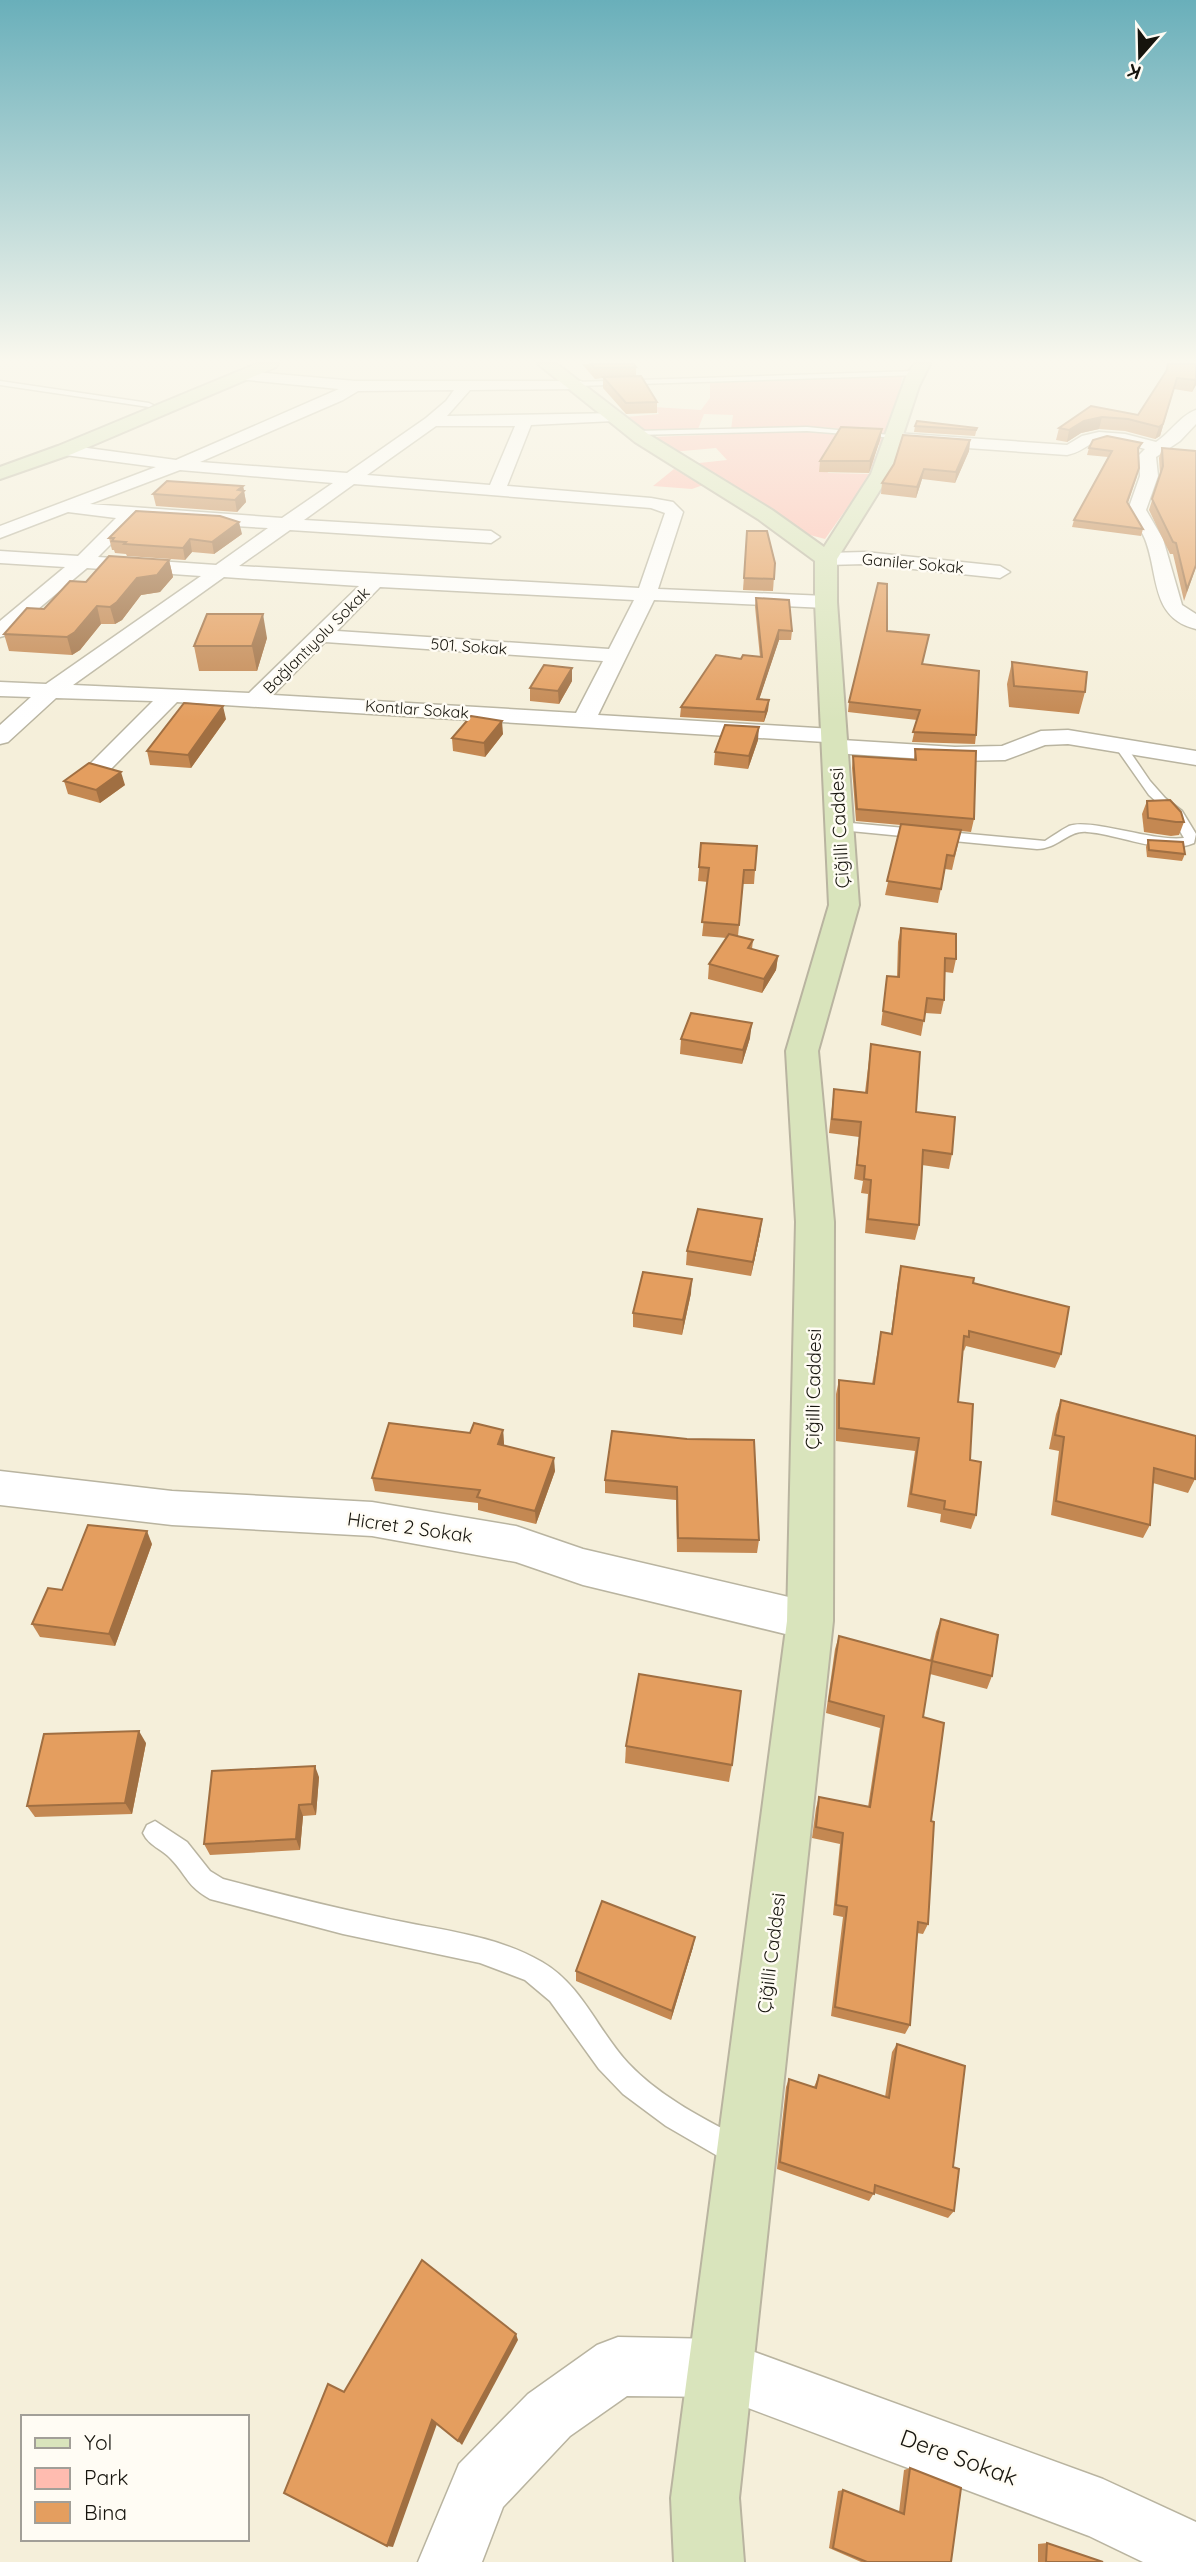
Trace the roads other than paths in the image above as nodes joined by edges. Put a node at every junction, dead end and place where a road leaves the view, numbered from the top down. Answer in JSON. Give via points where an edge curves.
{"nodes":[{"id":1,"x":129,"y":484,"type":"edge"},
{"id":2,"x":344,"y":484,"type":"edge"},
{"id":3,"x":406,"y":484,"type":"edge"},
{"id":4,"x":500,"y":484,"type":"edge"},
{"id":5,"x":715,"y":484,"type":"edge"},
{"id":6,"x":877,"y":484,"type":"edge"},
{"id":7,"x":1146,"y":484,"type":"edge"},
{"id":8,"x":497,"y":491,"type":"junction"},
{"id":9,"x":522,"y":492,"type":"junction"},
{"id":10,"x":68,"y":507,"type":"junction"},
{"id":11,"x":130,"y":513,"type":"junction"},
{"id":12,"x":286,"y":524,"type":"junction"},
{"id":13,"x":499,"y":526,"type":"junction"},
{"id":14,"x":0,"y":532,"type":"edge"},
{"id":15,"x":0,"y":557,"type":"edge"},
{"id":16,"x":827,"y":559,"type":"junction"},
{"id":17,"x":82,"y":563,"type":"junction"},
{"id":18,"x":219,"y":571,"type":"junction"},
{"id":19,"x":1000,"y":572,"type":"dead end"},
{"id":20,"x":376,"y":581,"type":"junction"},
{"id":21,"x":458,"y":586,"type":"junction"},
{"id":22,"x":646,"y":596,"type":"junction"},
{"id":23,"x":827,"y":602,"type":"junction"},
{"id":24,"x":1196,"y":623,"type":"edge"},
{"id":25,"x":3,"y":626,"type":"edge"},
{"id":26,"x":322,"y":636,"type":"junction"},
{"id":27,"x":616,"y":656,"type":"junction"},
{"id":28,"x":0,"y":690,"type":"edge"},
{"id":29,"x":50,"y":691,"type":"junction"},
{"id":30,"x":171,"y":695,"type":"junction"},
{"id":31,"x":257,"y":699,"type":"junction"},
{"id":32,"x":584,"y":720,"type":"junction"},
{"id":33,"x":0,"y":737,"type":"edge"},
{"id":34,"x":834,"y":741,"type":"junction"},
{"id":35,"x":1120,"y":746,"type":"junction"},
{"id":36,"x":1196,"y":758,"type":"edge"},
{"id":37,"x":99,"y":768,"type":"edge"},
{"id":38,"x":1176,"y":814,"type":"junction"},
{"id":39,"x":1196,"y":822,"type":"edge"},
{"id":40,"x":840,"y":826,"type":"junction"},
{"id":41,"x":0,"y":1488,"type":"edge"},
{"id":42,"x":810,"y":1621,"type":"junction"},
{"id":43,"x":155,"y":1833,"type":"dead end"},
{"id":44,"x":746,"y":2157,"type":"junction"},
{"id":45,"x":719,"y":2368,"type":"junction"},
{"id":46,"x":1196,"y":2554,"type":"edge"},
{"id":47,"x":450,"y":2562,"type":"edge"},
{"id":48,"x":709,"y":2562,"type":"edge"}],
"edges":[{"from":1,"to":10,"type":"street"},
{"from":2,"to":12,"type":"street"},
{"from":3,"to":8,"type":"street"},
{"from":4,"to":8,"type":"street"},
{"from":5,"to":16,"type":"main road"},
{"from":6,"to":16,"type":"main road"},
{"from":7,"to":24,"type":"street","via":[[1137,510],[1154,539],[1173,608]]},
{"from":8,"to":9,"type":"street"},
{"from":9,"to":13,"type":"street"},
{"from":9,"to":22,"type":"street","via":[[671,508],[674,513]]},
{"from":10,"to":11,"type":"street"},
{"from":10,"to":14,"type":"street"},
{"from":11,"to":12,"type":"street"},
{"from":11,"to":17,"type":"street"},
{"from":12,"to":13,"type":"street"},
{"from":12,"to":18,"type":"street"},
{"from":13,"to":21,"type":"street"},
{"from":15,"to":17,"type":"street"},
{"from":16,"to":19,"type":"street","name":"Ganiler Sokak","via":[[865,558]]},
{"from":16,"to":23,"type":"main road","name":"Çiğilli Caddesi"},
{"from":17,"to":18,"type":"street"},
{"from":17,"to":25,"type":"street"},
{"from":18,"to":20,"type":"street"},
{"from":18,"to":29,"type":"street"},
{"from":20,"to":21,"type":"street"},
{"from":20,"to":26,"type":"street","name":"Bağlantıyolu Sokak"},
{"from":21,"to":22,"type":"street"},
{"from":22,"to":23,"type":"street"},
{"from":22,"to":27,"type":"street"},
{"from":23,"to":34,"type":"main road","name":"Çiğilli Caddesi"},
{"from":26,"to":27,"type":"street","name":"501. Sokak"},
{"from":26,"to":31,"type":"street","name":"Bağlantıyolu Sokak"},
{"from":27,"to":32,"type":"street"},
{"from":28,"to":29,"type":"street","name":"Kontlar Sokak"},
{"from":29,"to":30,"type":"street","name":"Kontlar Sokak"},
{"from":29,"to":33,"type":"street"},
{"from":30,"to":31,"type":"street","name":"Kontlar Sokak"},
{"from":30,"to":37,"type":"street"},
{"from":31,"to":32,"type":"street","name":"Kontlar Sokak"},
{"from":32,"to":34,"type":"street","name":"Kontlar Sokak"},
{"from":34,"to":35,"type":"street","name":"Kontlar Sokak","via":[[955,754],[1005,753],[1041,738],[1068,737]]},
{"from":34,"to":40,"type":"main road","name":"Çiğilli Caddesi"},
{"from":35,"to":36,"type":"street","name":"Kontlar Sokak"},
{"from":35,"to":38,"type":"lane","via":[[1154,794]]},
{"from":38,"to":39,"type":"lane"},
{"from":38,"to":40,"type":"lane","via":[[1190,834],[1190,840],[1183,843],[1087,828],[1073,830],[1048,845],[1037,845]]},
{"from":40,"to":42,"type":"main road","name":"Çiğilli Caddesi","via":[[844,905],[802,1051],[815,1222]]},
{"from":41,"to":42,"type":"street","name":"Hicret 2 Sokak","via":[[172,1508],[372,1518],[516,1544],[583,1567]]},
{"from":42,"to":44,"type":"main road","name":"Çiğilli Caddesi"},
{"from":43,"to":44,"type":"lane","via":[[179,1850],[201,1880],[219,1890],[475,1950],[534,1971],[556,1988],[619,2071],[640,2091],[681,2121]]},
{"from":44,"to":45,"type":"main road","name":"Çiğilli Caddesi"},
{"from":45,"to":46,"type":"street","name":"Dere Sokak","via":[[1103,2510]]},
{"from":45,"to":47,"type":"street","name":"Dere Sokak","via":[[618,2366],[549,2416],[481,2486]]},
{"from":45,"to":48,"type":"main road","name":"Çiğilli Caddesi","via":[[705,2498]]}]}
